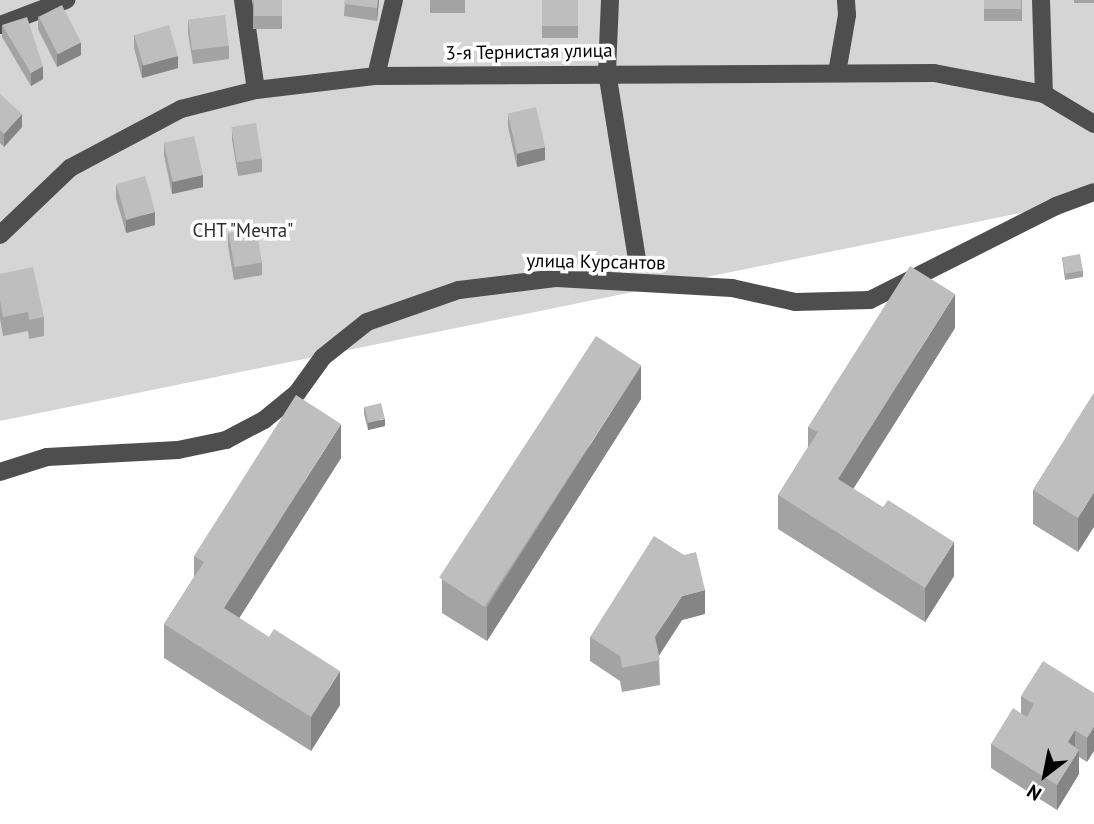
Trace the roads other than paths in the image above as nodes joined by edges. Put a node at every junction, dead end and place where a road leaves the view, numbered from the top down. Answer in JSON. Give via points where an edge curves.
{"nodes":[{"id":1,"x":66,"y":0,"type":"edge"},
{"id":2,"x":243,"y":0,"type":"edge"},
{"id":3,"x":394,"y":0,"type":"edge"},
{"id":4,"x":610,"y":0,"type":"edge"},
{"id":5,"x":846,"y":0,"type":"edge"},
{"id":6,"x":1041,"y":0,"type":"edge"},
{"id":7,"x":36,"y":5,"type":"edge"},
{"id":8,"x":0,"y":26,"type":"edge"},
{"id":9,"x":607,"y":72,"type":"junction"},
{"id":10,"x":836,"y":73,"type":"junction"},
{"id":11,"x":376,"y":76,"type":"junction"},
{"id":12,"x":256,"y":90,"type":"junction"},
{"id":13,"x":1044,"y":94,"type":"junction"},
{"id":14,"x":1094,"y":124,"type":"edge"},
{"id":15,"x":1094,"y":192,"type":"edge"},
{"id":16,"x":0,"y":235,"type":"edge"},
{"id":17,"x":637,"y":259,"type":"dead end"},
{"id":18,"x":0,"y":472,"type":"edge"}],
"edges":[{"from":1,"to":7,"type":"street"},
{"from":2,"to":12,"type":"street"},
{"from":3,"to":11,"type":"street"},
{"from":4,"to":9,"type":"street"},
{"from":5,"to":10,"type":"street","via":[[848,15]]},
{"from":6,"to":13,"type":"street"},
{"from":7,"to":8,"type":"street"},
{"from":9,"to":10,"type":"street","name":"3-я Тернистая улица"},
{"from":9,"to":11,"type":"street","name":"3-я Тернистая улица"},
{"from":9,"to":17,"type":"street"},
{"from":10,"to":13,"type":"street","name":"3-я Тернистая улица","via":[[934,73]]},
{"from":11,"to":12,"type":"street","name":"3-я Тернистая улица"},
{"from":12,"to":16,"type":"street","name":"3-я Тернистая улица","via":[[181,109],[70,168]]},
{"from":13,"to":14,"type":"street","name":"3-я Тернистая улица"},
{"from":15,"to":18,"type":"street","name":"улица Курсантов","via":[[1056,206],[870,300],[795,302],[732,288],[557,278],[459,290],[367,323],[323,357],[297,393],[264,421],[226,440],[178,450],[47,457]]}]}
